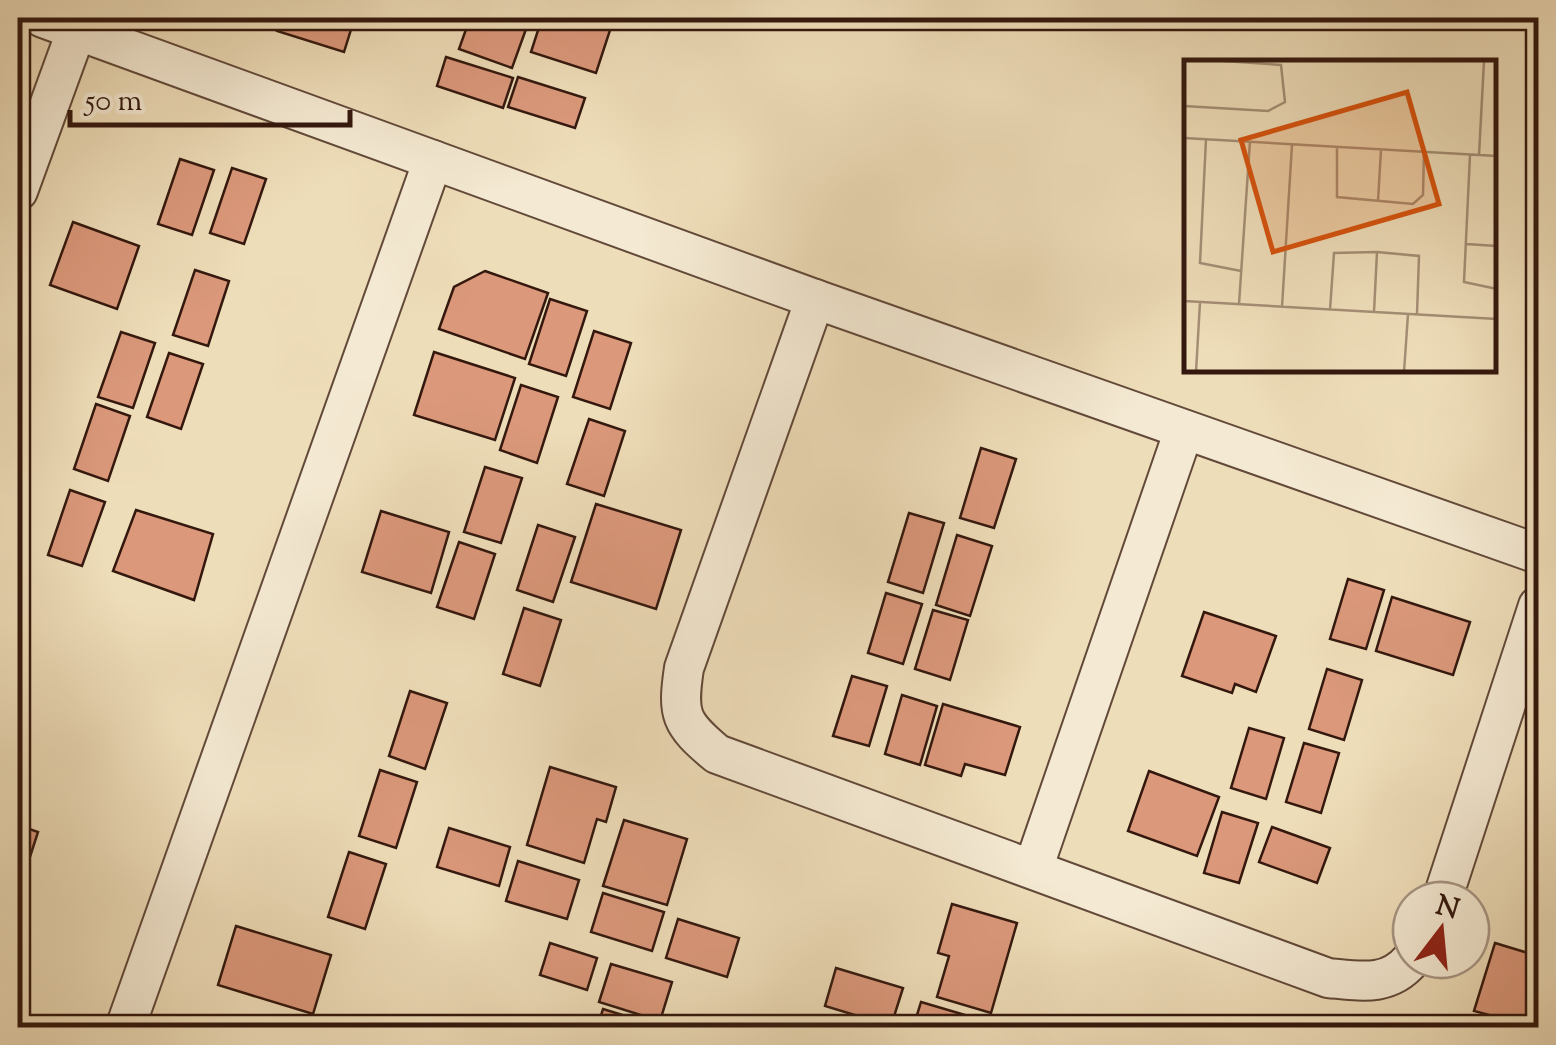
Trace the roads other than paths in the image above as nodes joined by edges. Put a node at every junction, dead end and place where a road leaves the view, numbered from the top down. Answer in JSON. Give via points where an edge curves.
{"nodes":[{"id":1,"x":60,"y":23,"type":"edge"},
{"id":2,"x":434,"y":160,"type":"junction"},
{"id":3,"x":18,"y":192,"type":"edge"},
{"id":4,"x":815,"y":299,"type":"junction"},
{"id":5,"x":1184,"y":430,"type":"junction"},
{"id":6,"x":1538,"y":554,"type":"edge"},
{"id":7,"x":1538,"y":606,"type":"edge"},
{"id":8,"x":1033,"y":869,"type":"junction"},
{"id":9,"x":1449,"y":880,"type":"edge"},
{"id":10,"x":1391,"y":977,"type":"edge"},
{"id":11,"x":125,"y":1028,"type":"edge"}],
"edges":[{"from":1,"to":2,"type":"street"},
{"from":1,"to":3,"type":"street"},
{"from":2,"to":4,"type":"street"},
{"from":2,"to":11,"type":"street"},
{"from":4,"to":5,"type":"street"},
{"from":4,"to":8,"type":"street","via":[[684,668],[678,707],[689,731],[717,754]]},
{"from":5,"to":6,"type":"street"},
{"from":5,"to":8,"type":"street"},
{"from":7,"to":9,"type":"street"},
{"from":8,"to":10,"type":"street","via":[[1328,978]]}]}
